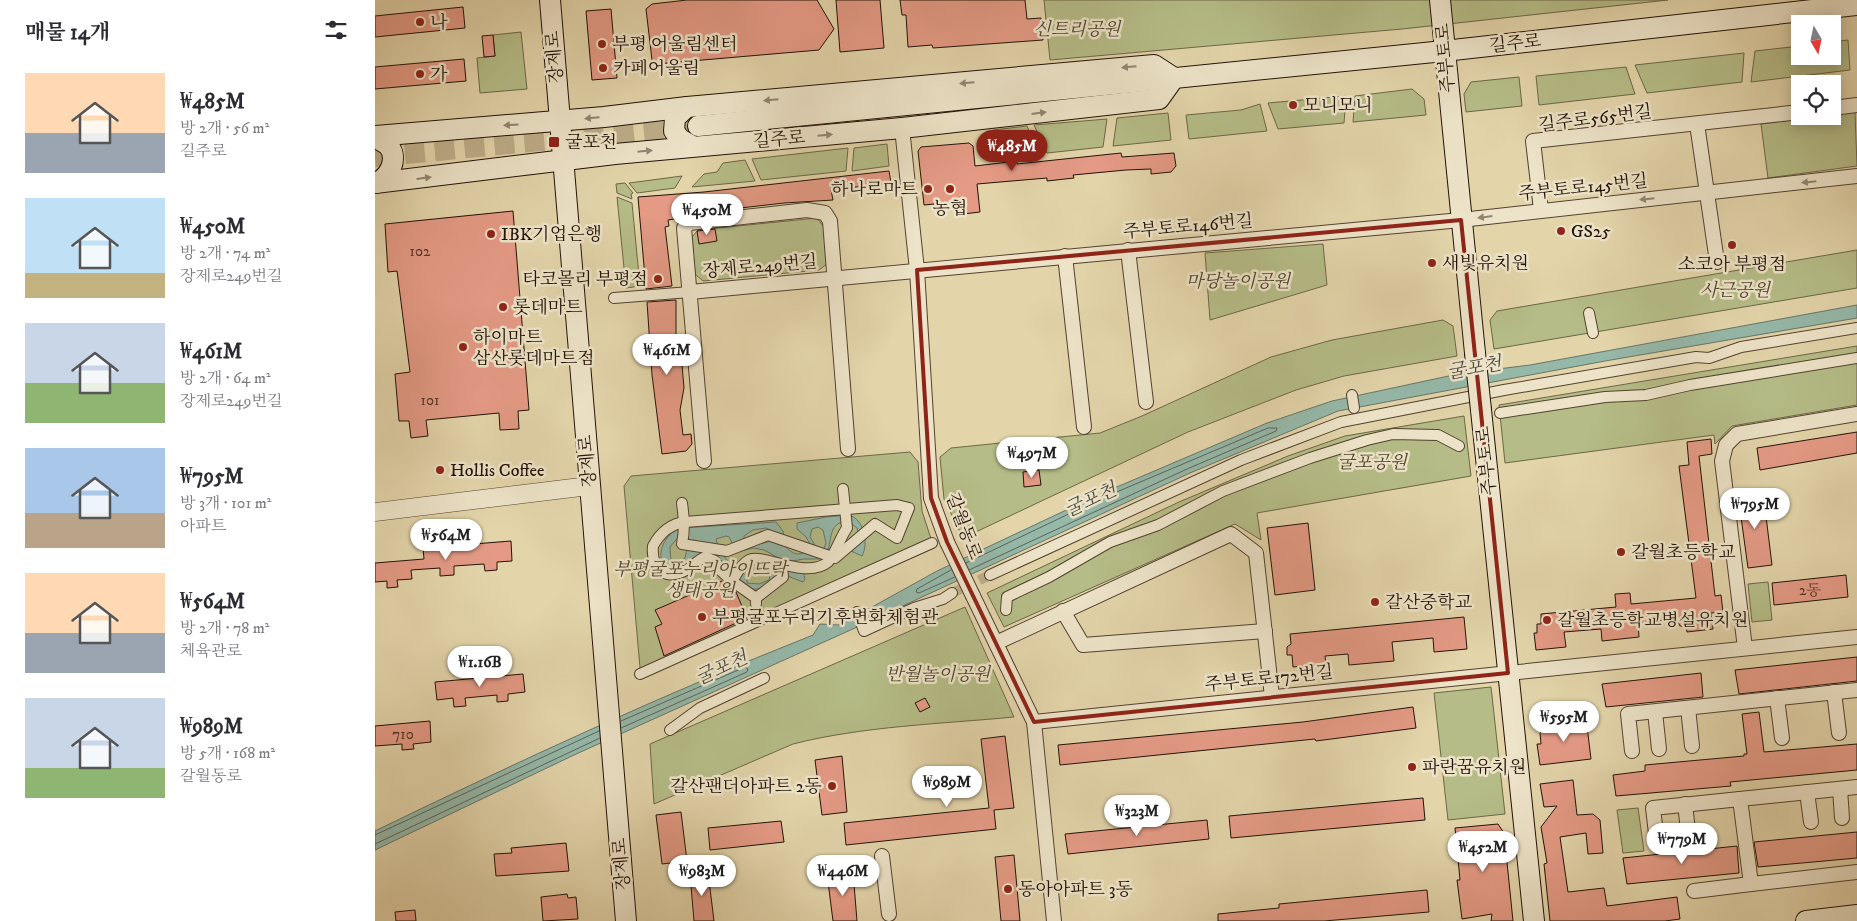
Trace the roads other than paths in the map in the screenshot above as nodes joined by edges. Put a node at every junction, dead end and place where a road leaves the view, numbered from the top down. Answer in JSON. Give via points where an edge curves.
{"nodes":[{"id":1,"x":550,"y":0,"type":"edge"},
{"id":2,"x":1440,"y":0,"type":"edge"},
{"id":3,"x":1857,"y":5,"type":"edge"},
{"id":4,"x":1444,"y":51,"type":"junction"},
{"id":5,"x":1174,"y":78,"type":"junction"},
{"id":6,"x":1857,"y":105,"type":"edge"},
{"id":7,"x":687,"y":107,"type":"junction"},
{"id":8,"x":1841,"y":107,"type":"edge"},
{"id":9,"x":1791,"y":113,"type":"edge"},
{"id":10,"x":559,"y":121,"type":"junction"},
{"id":11,"x":1697,"y":124,"type":"junction"},
{"id":12,"x":698,"y":126,"type":"tunnel mouth"},
{"id":13,"x":902,"y":128,"type":"junction"},
{"id":14,"x":375,"y":137,"type":"edge"},
{"id":15,"x":692,"y":146,"type":"junction"},
{"id":16,"x":562,"y":160,"type":"junction"},
{"id":17,"x":1857,"y":176,"type":"edge"},
{"id":18,"x":375,"y":183,"type":"edge"},
{"id":19,"x":1708,"y":193,"type":"junction"},
{"id":20,"x":1541,"y":210,"type":"junction"},
{"id":21,"x":1461,"y":220,"type":"junction"},
{"id":22,"x":1128,"y":250,"type":"junction"},
{"id":23,"x":1065,"y":256,"type":"junction"},
{"id":24,"x":1717,"y":262,"type":"dead end"},
{"id":25,"x":917,"y":270,"type":"junction"},
{"id":26,"x":834,"y":278,"type":"junction"},
{"id":27,"x":690,"y":292,"type":"junction"},
{"id":28,"x":614,"y":298,"type":"dead end"},
{"id":29,"x":1589,"y":312,"type":"dead end"},
{"id":30,"x":1857,"y":328,"type":"edge"},
{"id":31,"x":1593,"y":333,"type":"dead end"},
{"id":32,"x":1857,"y":358,"type":"edge"},
{"id":33,"x":1352,"y":395,"type":"dead end"},
{"id":34,"x":1146,"y":402,"type":"dead end"},
{"id":35,"x":1354,"y":408,"type":"dead end"},
{"id":36,"x":1491,"y":412,"type":"junction"},
{"id":37,"x":1857,"y":414,"type":"edge"},
{"id":38,"x":1084,"y":427,"type":"dead end"},
{"id":39,"x":1459,"y":446,"type":"dead end"},
{"id":40,"x":848,"y":449,"type":"dead end"},
{"id":41,"x":704,"y":461,"type":"dead end"},
{"id":42,"x":589,"y":486,"type":"junction"},
{"id":43,"x":843,"y":489,"type":"dead end"},
{"id":44,"x":682,"y":503,"type":"dead end"},
{"id":45,"x":375,"y":512,"type":"edge"},
{"id":46,"x":846,"y":514,"type":"junction"},
{"id":47,"x":685,"y":532,"type":"junction"},
{"id":48,"x":932,"y":543,"type":"dead end"},
{"id":49,"x":821,"y":553,"type":"junction"},
{"id":50,"x":782,"y":570,"type":"junction"},
{"id":51,"x":990,"y":575,"type":"tunnel mouth"},
{"id":52,"x":733,"y":580,"type":"junction"},
{"id":53,"x":952,"y":592,"type":"tunnel mouth"},
{"id":54,"x":1006,"y":610,"type":"dead end"},
{"id":55,"x":1063,"y":611,"type":"junction"},
{"id":56,"x":857,"y":612,"type":"dead end"},
{"id":57,"x":1265,"y":631,"type":"junction"},
{"id":58,"x":1857,"y":637,"type":"edge"},
{"id":59,"x":996,"y":643,"type":"junction"},
{"id":60,"x":1745,"y":648,"type":"junction"},
{"id":61,"x":1508,"y":673,"type":"junction"},
{"id":62,"x":640,"y":674,"type":"dead end"},
{"id":63,"x":764,"y":678,"type":"dead end"},
{"id":64,"x":1857,"y":690,"type":"edge"},
{"id":65,"x":1834,"y":692,"type":"junction"},
{"id":66,"x":1272,"y":697,"type":"junction"},
{"id":67,"x":1777,"y":698,"type":"junction"},
{"id":68,"x":1688,"y":708,"type":"junction"},
{"id":69,"x":1655,"y":712,"type":"junction"},
{"id":70,"x":1034,"y":722,"type":"junction"},
{"id":71,"x":670,"y":730,"type":"dead end"},
{"id":72,"x":1839,"y":733,"type":"dead end"},
{"id":73,"x":1782,"y":738,"type":"dead end"},
{"id":74,"x":1692,"y":746,"type":"dead end"},
{"id":75,"x":1659,"y":749,"type":"dead end"},
{"id":76,"x":1632,"y":751,"type":"dead end"},
{"id":77,"x":1857,"y":787,"type":"edge"},
{"id":78,"x":1840,"y":789,"type":"junction"},
{"id":79,"x":1807,"y":792,"type":"junction"},
{"id":80,"x":1740,"y":799,"type":"junction"},
{"id":81,"x":1685,"y":804,"type":"junction"},
{"id":82,"x":1842,"y":818,"type":"dead end"},
{"id":83,"x":1811,"y":822,"type":"dead end"},
{"id":84,"x":1689,"y":839,"type":"dead end"},
{"id":85,"x":1657,"y":842,"type":"dead end"},
{"id":86,"x":882,"y":856,"type":"dead end"},
{"id":87,"x":1857,"y":872,"type":"edge"},
{"id":88,"x":1751,"y":884,"type":"junction"},
{"id":89,"x":1694,"y":891,"type":"dead end"},
{"id":90,"x":889,"y":914,"type":"dead end"},
{"id":91,"x":1857,"y":915,"type":"edge"},
{"id":92,"x":626,"y":921,"type":"edge"},
{"id":93,"x":1054,"y":921,"type":"edge"},
{"id":94,"x":1534,"y":921,"type":"edge"},
{"id":95,"x":1806,"y":921,"type":"edge"}],
"edges":[{"from":1,"to":10,"type":"main road","name":"장제로"},
{"from":2,"to":4,"type":"main road","name":"주부토로"},
{"from":3,"to":4,"type":"main road","name":"길주로"},
{"from":4,"to":5,"type":"main road","name":"길주로"},
{"from":4,"to":21,"type":"main road","name":"주부토로"},
{"from":5,"to":7,"type":"main road","one_way":true,"via":[[1154,65]]},
{"from":5,"to":12,"type":"main road","name":"길주로"},
{"from":13,"to":5,"type":"main road","name":"길주로","one_way":true,"via":[[1159,99]]},
{"from":6,"to":8,"type":"street"},
{"from":7,"to":10,"type":"main road","one_way":true},
{"from":7,"to":15,"type":"main road","via":[[675,118],[674,132]]},
{"from":9,"to":11,"type":"street"},
{"from":10,"to":14,"type":"main road","one_way":true},
{"from":10,"to":16,"type":"main road","name":"장제로"},
{"from":11,"to":19,"type":"street"},
{"from":11,"to":20,"type":"street","name":"길주로565번길","via":[[1533,141]]},
{"from":15,"to":13,"type":"main road","name":"길주로","one_way":true},
{"from":13,"to":25,"type":"street","name":"갈월동로"},
{"from":14,"to":18,"type":"main road","via":[[390,146],[393,157],[388,174]]},
{"from":16,"to":15,"type":"main road","name":"길주로","one_way":true},
{"from":18,"to":16,"type":"main road","name":"길주로","one_way":true},
{"from":16,"to":42,"type":"main road","name":"장제로"},
{"from":17,"to":19,"type":"street","name":"주부토로145번길","one_way":true},
{"from":19,"to":20,"type":"street","name":"주부토로145번길","one_way":true},
{"from":19,"to":24,"type":"street"},
{"from":20,"to":21,"type":"street","name":"주부토로145번길","one_way":true},
{"from":21,"to":22,"type":"street","name":"주부토로146번길"},
{"from":21,"to":36,"type":"main road","name":"주부토로","bridge":true,"via":[[1475,353]]},
{"from":22,"to":23,"type":"street","name":"주부토로146번길"},
{"from":22,"to":34,"type":"street"},
{"from":23,"to":25,"type":"street","name":"주부토로146번길"},
{"from":23,"to":38,"type":"street"},
{"from":25,"to":26,"type":"street","name":"장제로249번길"},
{"from":25,"to":59,"type":"street","name":"갈월동로","bridge":true,"via":[[931,498],[947,542]]},
{"from":26,"to":27,"type":"street","name":"장제로249번길"},
{"from":26,"to":27,"type":"street","name":"장제로249번길","via":[[830,221],[825,213],[807,210],[689,223],[684,228],[684,238]]},
{"from":26,"to":40,"type":"street","name":"장제로249번길"},
{"from":27,"to":28,"type":"street"},
{"from":27,"to":41,"type":"street","name":"장제로249번길"},
{"from":29,"to":31,"type":"street"},
{"from":30,"to":51,"type":"street","via":[[1741,347],[1709,358],[1696,357],[1539,383],[1341,422],[1241,460]]},
{"from":32,"to":36,"type":"street","via":[[1645,395]]},
{"from":33,"to":35,"type":"street"},
{"from":36,"to":61,"type":"main road","name":"주부토로"},
{"from":37,"to":60,"type":"street","via":[[1737,434],[1726,445],[1722,461]]},
{"from":39,"to":54,"type":"street","via":[[1438,435],[1393,434],[1310,458],[1251,485],[1223,491],[1158,525],[1110,542],[1007,597]]},
{"from":42,"to":45,"type":"street"},
{"from":42,"to":92,"type":"main road","name":"장제로"},
{"from":43,"to":46,"type":"street"},
{"from":44,"to":47,"type":"street"},
{"from":46,"to":47,"type":"street"},
{"from":46,"to":49,"type":"street","via":[[847,528]]},
{"from":46,"to":49,"type":"street","via":[[897,505],[909,508],[897,538],[875,524],[835,558]]},
{"from":47,"to":49,"type":"street","via":[[727,550],[768,535]]},
{"from":47,"to":52,"type":"street","via":[[667,528],[656,540],[652,552],[658,571],[670,575],[705,557],[711,558]]},
{"from":48,"to":62,"type":"street"},
{"from":49,"to":50,"type":"street","via":[[830,560],[818,568]]},
{"from":50,"to":52,"type":"street","via":[[758,558],[749,560]]},
{"from":50,"to":52,"type":"street","via":[[756,601]]},
{"from":53,"to":56,"type":"street","via":[[943,599],[914,608],[864,631]]},
{"from":55,"to":57,"type":"street","via":[[1083,645]]},
{"from":55,"to":57,"type":"street","via":[[1231,534],[1256,553]]},
{"from":55,"to":59,"type":"street"},
{"from":57,"to":66,"type":"street"},
{"from":58,"to":60,"type":"street","name":"주부토로172번길"},
{"from":59,"to":70,"type":"street","name":"갈월동로"},
{"from":60,"to":61,"type":"street","name":"주부토로172번길"},
{"from":61,"to":66,"type":"street","name":"주부토로172번길"},
{"from":61,"to":94,"type":"main road","name":"주부토로"},
{"from":63,"to":71,"type":"street","via":[[700,708]]},
{"from":64,"to":65,"type":"street"},
{"from":65,"to":67,"type":"street"},
{"from":65,"to":72,"type":"street"},
{"from":66,"to":70,"type":"street","name":"주부토로172번길"},
{"from":67,"to":68,"type":"street"},
{"from":67,"to":73,"type":"street"},
{"from":68,"to":69,"type":"street"},
{"from":68,"to":74,"type":"street"},
{"from":69,"to":75,"type":"street"},
{"from":69,"to":76,"type":"street","via":[[1627,714]]},
{"from":70,"to":93,"type":"street","name":"갈월동로"},
{"from":77,"to":78,"type":"street"},
{"from":78,"to":79,"type":"street"},
{"from":78,"to":82,"type":"street"},
{"from":79,"to":80,"type":"street"},
{"from":79,"to":83,"type":"street"},
{"from":80,"to":81,"type":"street"},
{"from":80,"to":88,"type":"street"},
{"from":81,"to":84,"type":"street"},
{"from":81,"to":85,"type":"street","via":[[1653,808]]},
{"from":86,"to":90,"type":"street"},
{"from":87,"to":88,"type":"street"},
{"from":88,"to":89,"type":"street"},
{"from":91,"to":95,"type":"main road"}]}
